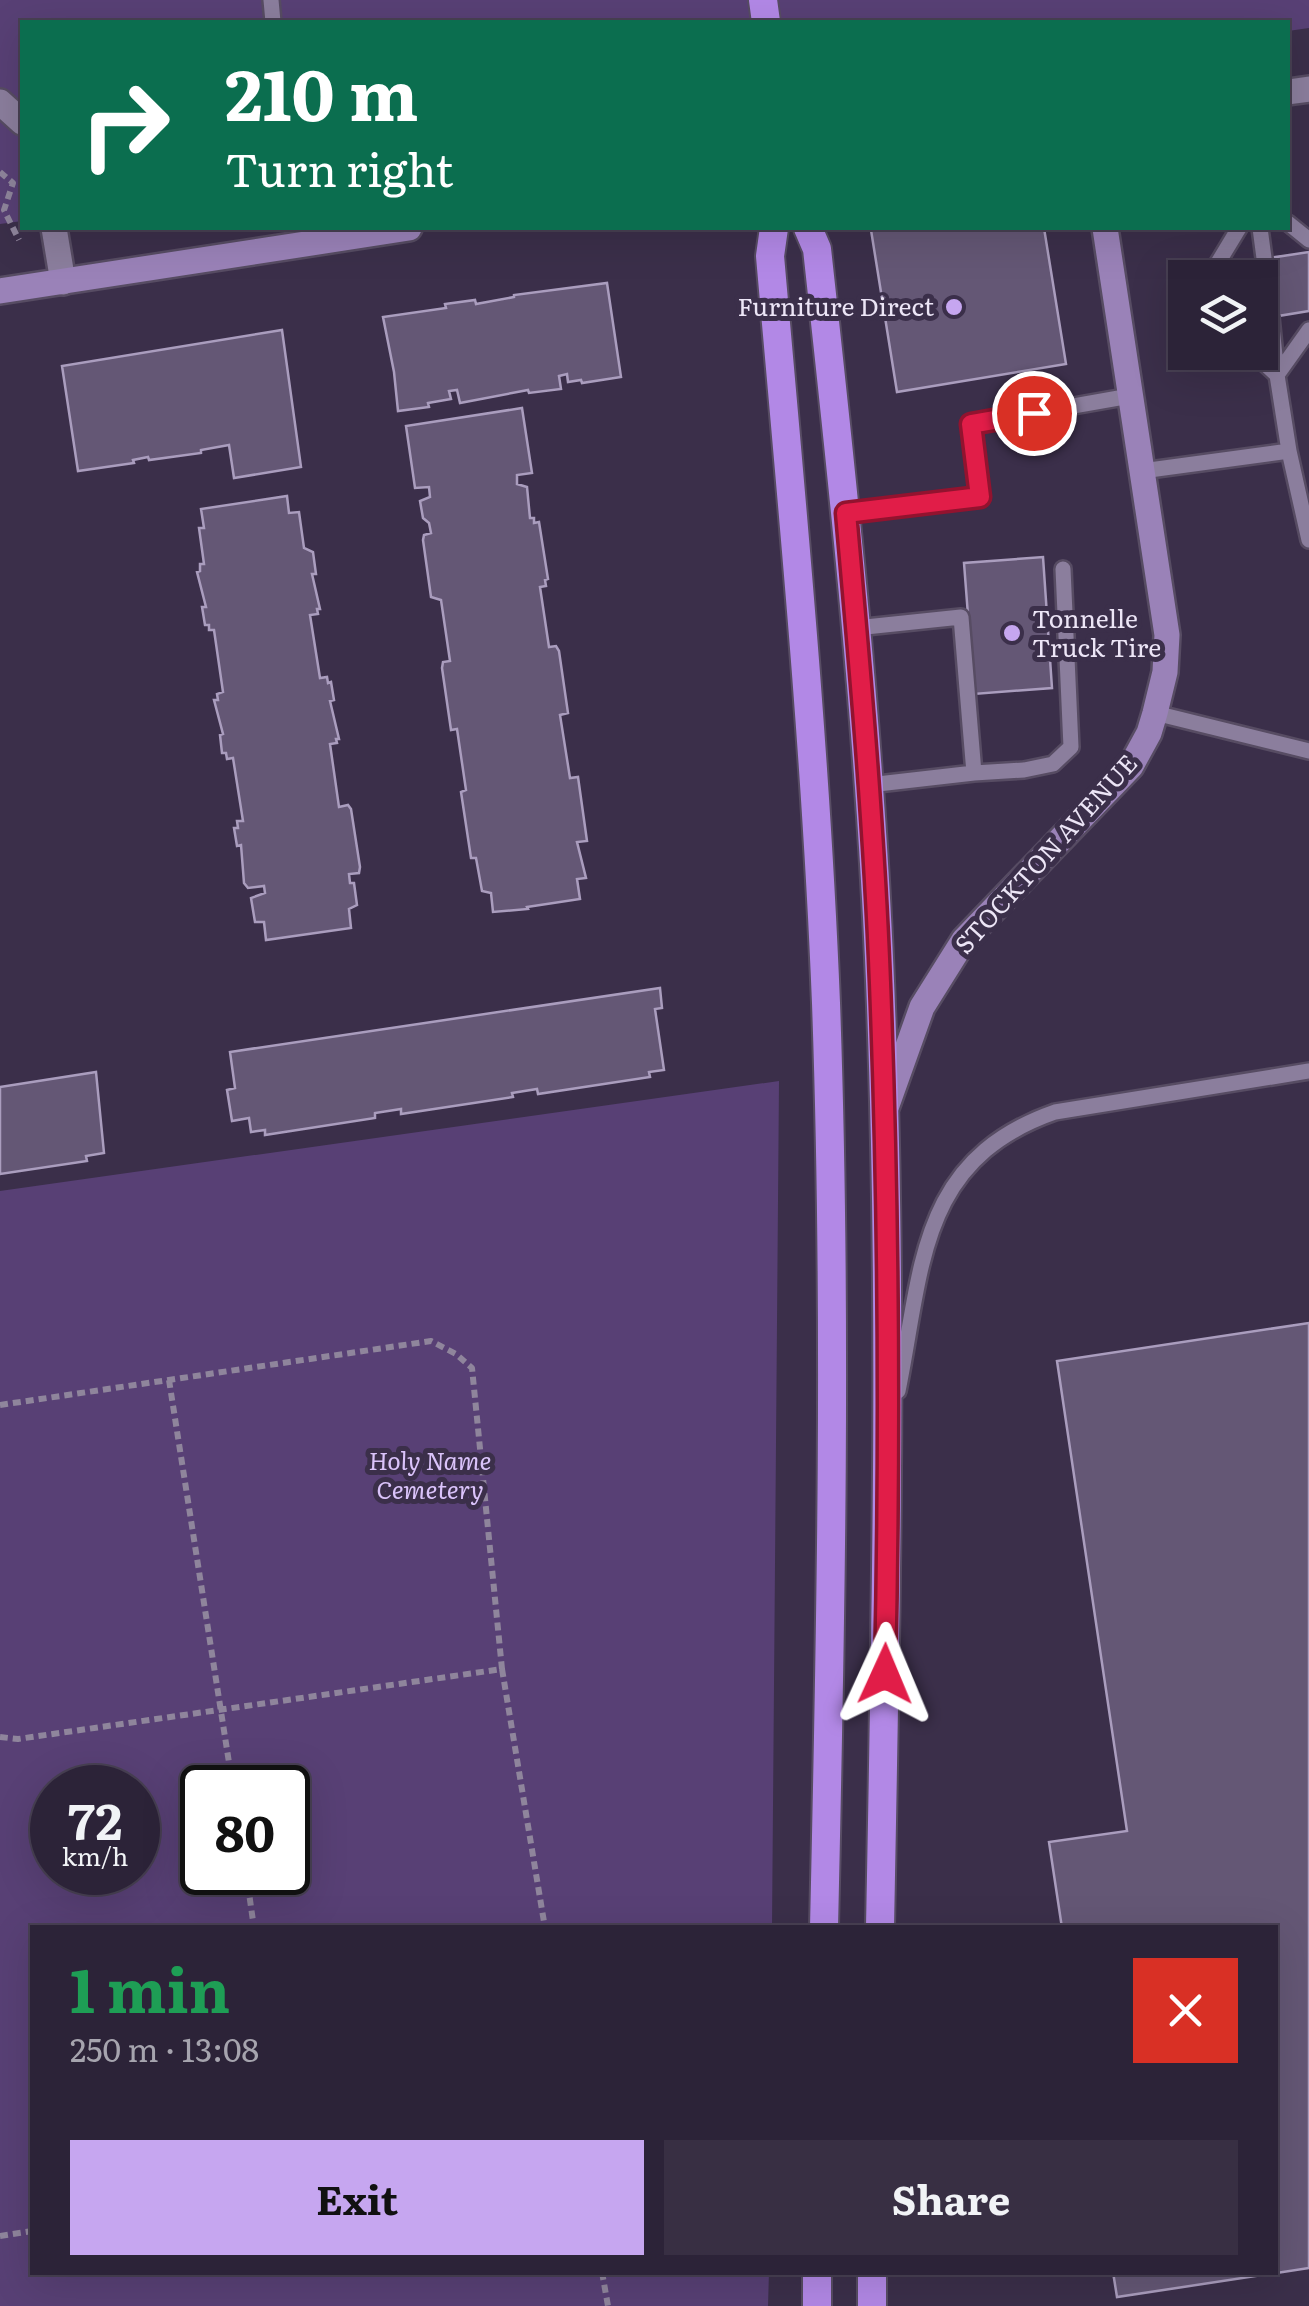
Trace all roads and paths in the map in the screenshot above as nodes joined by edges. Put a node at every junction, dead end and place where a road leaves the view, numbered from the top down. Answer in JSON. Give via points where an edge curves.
{"nodes":[{"id":1,"x":0,"y":102,"type":"edge"},
{"id":2,"x":20,"y":120,"type":"edge"},
{"id":3,"x":0,"y":172,"type":"edge"},
{"id":4,"x":54,"y":230,"type":"edge"},
{"id":5,"x":379,"y":230,"type":"edge"},
{"id":6,"x":774,"y":230,"type":"edge"},
{"id":7,"x":809,"y":230,"type":"edge"},
{"id":8,"x":1105,"y":230,"type":"edge"},
{"id":9,"x":1239,"y":230,"type":"edge"},
{"id":10,"x":1260,"y":230,"type":"edge"},
{"id":11,"x":319,"y":234,"type":"edge"},
{"id":12,"x":19,"y":240,"type":"dead end"},
{"id":13,"x":1264,"y":258,"type":"dead end"},
{"id":14,"x":1220,"y":260,"type":"edge"},
{"id":15,"x":63,"y":282,"type":"junction"},
{"id":16,"x":0,"y":291,"type":"edge"},
{"id":17,"x":1309,"y":330,"type":"edge"},
{"id":18,"x":1271,"y":370,"type":"edge"},
{"id":19,"x":1276,"y":370,"type":"edge"},
{"id":20,"x":1276,"y":375,"type":"junction"},
{"id":21,"x":1130,"y":396,"type":"junction"},
{"id":22,"x":1289,"y":451,"type":"junction"},
{"id":23,"x":1142,"y":471,"type":"junction"},
{"id":24,"x":846,"y":513,"type":"junction"},
{"id":25,"x":1309,"y":540,"type":"edge"},
{"id":26,"x":1063,"y":569,"type":"dead end"},
{"id":27,"x":856,"y":628,"type":"junction"},
{"id":28,"x":1155,"y":712,"type":"junction"},
{"id":29,"x":1309,"y":751,"type":"edge"},
{"id":30,"x":974,"y":773,"type":"junction"},
{"id":31,"x":868,"y":785,"type":"junction"},
{"id":32,"x":1309,"y":1071,"type":"edge"},
{"id":33,"x":884,"y":1114,"type":"junction"},
{"id":34,"x":169,"y":1380,"type":"junction"},
{"id":35,"x":0,"y":1404,"type":"edge"},
{"id":36,"x":887,"y":1443,"type":"junction"},
{"id":37,"x":502,"y":1669,"type":"junction"},
{"id":38,"x":220,"y":1708,"type":"junction"},
{"id":39,"x":0,"y":1738,"type":"edge"},
{"id":40,"x":229,"y":1765,"type":"edge"},
{"id":41,"x":249,"y":1895,"type":"edge"},
{"id":42,"x":254,"y":1925,"type":"edge"},
{"id":43,"x":545,"y":1925,"type":"edge"},
{"id":44,"x":824,"y":1925,"type":"edge"},
{"id":45,"x":880,"y":1925,"type":"edge"},
{"id":46,"x":30,"y":2231,"type":"edge"},
{"id":47,"x":0,"y":2236,"type":"edge"},
{"id":48,"x":603,"y":2275,"type":"edge"},
{"id":49,"x":817,"y":2275,"type":"edge"},
{"id":50,"x":872,"y":2275,"type":"edge"},
{"id":51,"x":608,"y":2306,"type":"edge"},
{"id":52,"x":816,"y":2306,"type":"edge"},
{"id":53,"x":872,"y":2306,"type":"edge"}],
"edges":[{"from":1,"to":2,"type":"street"},
{"from":3,"to":12,"type":"path","via":[[12,183],[4,210]]},
{"from":4,"to":15,"type":"street"},
{"from":5,"to":11,"type":"main road"},
{"from":6,"to":44,"type":"highway","via":[[770,256],[811,734],[828,1088],[834,1388]]},
{"from":7,"to":24,"type":"highway","via":[[817,249]]},
{"from":8,"to":21,"type":"main road","name":"STOCKTON AVENUE"},
{"from":9,"to":14,"type":"lane"},
{"from":10,"to":13,"type":"lane"},
{"from":11,"to":15,"type":"main road"},
{"from":15,"to":16,"type":"main road"},
{"from":17,"to":20,"type":"lane"},
{"from":18,"to":20,"type":"lane"},
{"from":19,"to":20,"type":"lane"},
{"from":20,"to":22,"type":"lane"},
{"from":21,"to":23,"type":"main road","name":"STOCKTON AVENUE"},
{"from":21,"to":24,"type":"lane","via":[[971,424],[980,497]]},
{"from":22,"to":23,"type":"lane"},
{"from":22,"to":25,"type":"lane"},
{"from":23,"to":28,"type":"main road","name":"STOCKTON AVENUE","via":[[1167,635]]},
{"from":24,"to":27,"type":"highway"},
{"from":26,"to":30,"type":"lane","via":[[1071,747],[1054,764]]},
{"from":27,"to":30,"type":"lane","via":[[960,618]]},
{"from":27,"to":31,"type":"highway"},
{"from":28,"to":29,"type":"lane"},
{"from":28,"to":33,"type":"main road","name":"STOCKTON AVENUE","via":[[1120,781],[964,940],[944,969],[918,1016]]},
{"from":30,"to":31,"type":"lane"},
{"from":31,"to":33,"type":"highway"},
{"from":32,"to":36,"type":"lane","via":[[1056,1112],[1022,1124],[978,1154],[947,1192],[932,1228]]},
{"from":33,"to":36,"type":"highway"},
{"from":34,"to":35,"type":"path"},
{"from":34,"to":37,"type":"path","via":[[431,1341],[456,1354],[472,1368]]},
{"from":34,"to":38,"type":"path"},
{"from":36,"to":45,"type":"highway"},
{"from":37,"to":38,"type":"path"},
{"from":37,"to":43,"type":"path"},
{"from":38,"to":39,"type":"path"},
{"from":38,"to":40,"type":"path"},
{"from":41,"to":42,"type":"path"},
{"from":46,"to":47,"type":"path"},
{"from":48,"to":51,"type":"path"},
{"from":49,"to":52,"type":"highway"},
{"from":50,"to":53,"type":"highway"}]}
